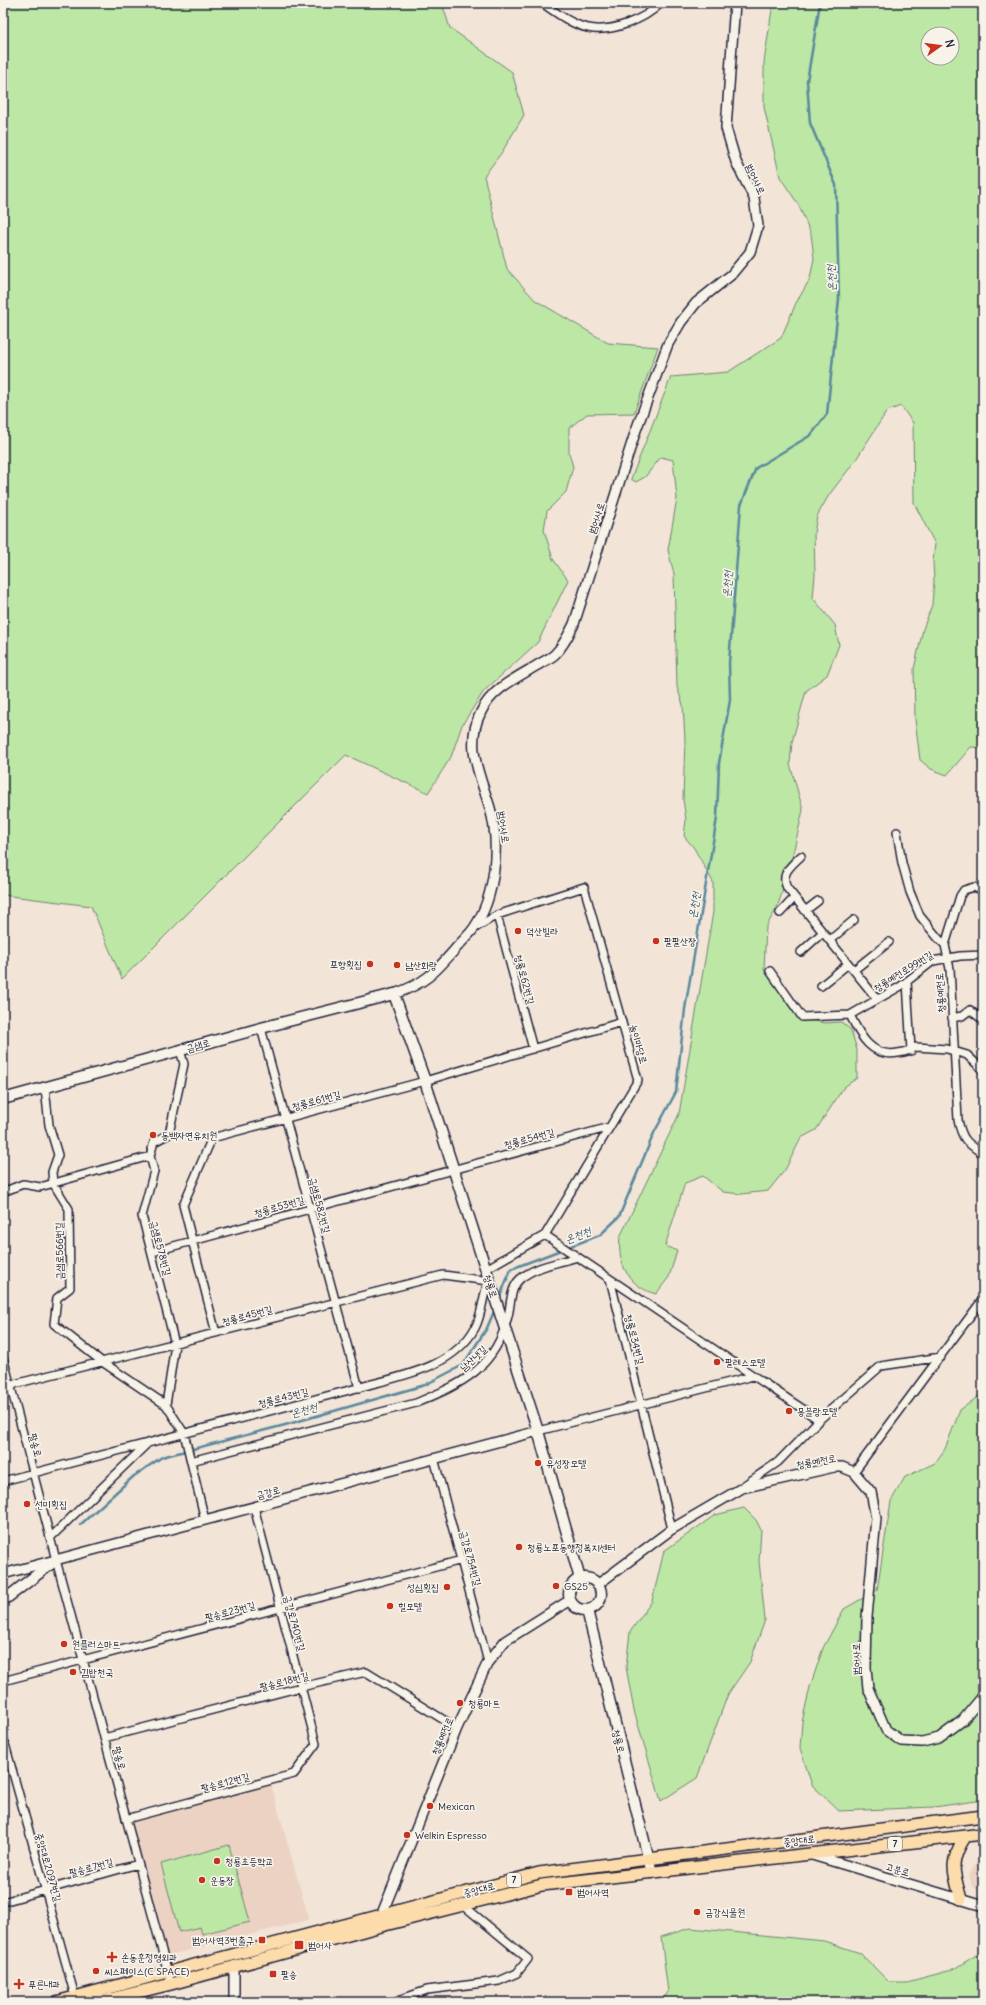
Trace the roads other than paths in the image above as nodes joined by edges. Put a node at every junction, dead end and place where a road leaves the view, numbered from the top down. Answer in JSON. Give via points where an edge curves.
{"nodes":[{"id":1,"x":542,"y":3,"type":"edge"},
{"id":2,"x":661,"y":3,"type":"edge"},
{"id":3,"x":735,"y":3,"type":"edge"},
{"id":4,"x":897,"y":832,"type":"dead end"},
{"id":5,"x":801,"y":856,"type":"dead end"},
{"id":6,"x":983,"y":891,"type":"edge"},
{"id":7,"x":794,"y":898,"type":"junction"},
{"id":8,"x":818,"y":901,"type":"dead end"},
{"id":9,"x":805,"y":911,"type":"junction"},
{"id":10,"x":780,"y":913,"type":"dead end"},
{"id":11,"x":497,"y":915,"type":"junction"},
{"id":12,"x":854,"y":920,"type":"dead end"},
{"id":13,"x":474,"y":928,"type":"junction"},
{"id":14,"x":823,"y":932,"type":"junction"},
{"id":15,"x":830,"y":940,"type":"junction"},
{"id":16,"x":888,"y":942,"type":"dead end"},
{"id":17,"x":945,"y":945,"type":"junction"},
{"id":18,"x":801,"y":952,"type":"dead end"},
{"id":19,"x":983,"y":955,"type":"edge"},
{"id":20,"x":948,"y":958,"type":"junction"},
{"id":21,"x":848,"y":964,"type":"junction"},
{"id":22,"x":854,"y":970,"type":"junction"},
{"id":23,"x":770,"y":971,"type":"dead end"},
{"id":24,"x":907,"y":981,"type":"junction"},
{"id":25,"x":821,"y":986,"type":"dead end"},
{"id":26,"x":394,"y":994,"type":"junction"},
{"id":27,"x":877,"y":999,"type":"junction"},
{"id":28,"x":850,"y":1015,"type":"junction"},
{"id":29,"x":952,"y":1018,"type":"junction"},
{"id":30,"x":983,"y":1020,"type":"edge"},
{"id":31,"x":622,"y":1022,"type":"junction"},
{"id":32,"x":261,"y":1028,"type":"junction"},
{"id":33,"x":532,"y":1049,"type":"junction"},
{"id":34,"x":180,"y":1050,"type":"junction"},
{"id":35,"x":954,"y":1050,"type":"junction"},
{"id":36,"x":911,"y":1051,"type":"junction"},
{"id":37,"x":983,"y":1070,"type":"edge"},
{"id":38,"x":425,"y":1081,"type":"junction"},
{"id":39,"x":45,"y":1088,"type":"junction"},
{"id":40,"x":3,"y":1099,"type":"edge"},
{"id":41,"x":286,"y":1118,"type":"junction"},
{"id":42,"x":610,"y":1128,"type":"junction"},
{"id":43,"x":983,"y":1154,"type":"edge"},
{"id":44,"x":150,"y":1156,"type":"junction"},
{"id":45,"x":453,"y":1169,"type":"junction"},
{"id":46,"x":53,"y":1183,"type":"junction"},
{"id":47,"x":3,"y":1192,"type":"edge"},
{"id":48,"x":310,"y":1208,"type":"junction"},
{"id":49,"x":545,"y":1235,"type":"junction"},
{"id":50,"x":192,"y":1241,"type":"junction"},
{"id":51,"x":152,"y":1252,"type":"junction"},
{"id":52,"x":577,"y":1257,"type":"junction"},
{"id":53,"x":486,"y":1269,"type":"junction"},
{"id":54,"x":610,"y":1279,"type":"junction"},
{"id":55,"x":490,"y":1281,"type":"junction"},
{"id":56,"x":983,"y":1299,"type":"edge"},
{"id":57,"x":335,"y":1301,"type":"junction"},
{"id":58,"x":505,"y":1328,"type":"junction"},
{"id":59,"x":216,"y":1333,"type":"junction"},
{"id":60,"x":175,"y":1344,"type":"junction"},
{"id":61,"x":940,"y":1357,"type":"junction"},
{"id":62,"x":3,"y":1358,"type":"edge"},
{"id":63,"x":101,"y":1361,"type":"junction"},
{"id":64,"x":753,"y":1376,"type":"junction"},
{"id":65,"x":7,"y":1386,"type":"edge"},
{"id":66,"x":359,"y":1388,"type":"junction"},
{"id":67,"x":166,"y":1405,"type":"junction"},
{"id":68,"x":641,"y":1405,"type":"junction"},
{"id":69,"x":819,"y":1420,"type":"junction"},
{"id":70,"x":538,"y":1431,"type":"junction"},
{"id":71,"x":184,"y":1433,"type":"junction"},
{"id":72,"x":148,"y":1443,"type":"junction"},
{"id":73,"x":434,"y":1458,"type":"junction"},
{"id":74,"x":191,"y":1459,"type":"junction"},
{"id":75,"x":854,"y":1472,"type":"junction"},
{"id":76,"x":33,"y":1473,"type":"junction"},
{"id":77,"x":3,"y":1481,"type":"edge"},
{"id":78,"x":742,"y":1488,"type":"junction"},
{"id":79,"x":254,"y":1507,"type":"junction"},
{"id":80,"x":205,"y":1520,"type":"junction"},
{"id":81,"x":672,"y":1529,"type":"junction"},
{"id":82,"x":50,"y":1538,"type":"junction"},
{"id":83,"x":56,"y":1560,"type":"junction"},
{"id":84,"x":462,"y":1560,"type":"junction"},
{"id":85,"x":3,"y":1574,"type":"edge"},
{"id":86,"x":580,"y":1579,"type":"junction"},
{"id":87,"x":597,"y":1584,"type":"junction"},
{"id":88,"x":3,"y":1599,"type":"edge"},
{"id":89,"x":570,"y":1600,"type":"junction"},
{"id":90,"x":280,"y":1608,"type":"junction"},
{"id":91,"x":587,"y":1610,"type":"junction"},
{"id":92,"x":83,"y":1660,"type":"junction"},
{"id":93,"x":488,"y":1662,"type":"junction"},
{"id":94,"x":3,"y":1681,"type":"edge"},
{"id":95,"x":301,"y":1687,"type":"junction"},
{"id":96,"x":983,"y":1696,"type":"edge"},
{"id":97,"x":457,"y":1728,"type":"junction"},
{"id":98,"x":3,"y":1737,"type":"edge"},
{"id":99,"x":104,"y":1738,"type":"junction"},
{"id":100,"x":316,"y":1744,"type":"joint"},
{"id":101,"x":983,"y":1816,"type":"edge"},
{"id":102,"x":126,"y":1819,"type":"junction"},
{"id":103,"x":983,"y":1834,"type":"edge"},
{"id":104,"x":965,"y":1837,"type":"junction"},
{"id":105,"x":806,"y":1854,"type":"junction"},
{"id":106,"x":648,"y":1860,"type":"junction"},
{"id":107,"x":138,"y":1864,"type":"junction"},
{"id":108,"x":652,"y":1873,"type":"junction"},
{"id":109,"x":46,"y":1890,"type":"junction"},
{"id":110,"x":961,"y":1899,"type":"junction"},
{"id":111,"x":3,"y":1902,"type":"edge"},
{"id":112,"x":463,"y":1905,"type":"junction"},
{"id":113,"x":983,"y":1906,"type":"edge"},
{"id":114,"x":381,"y":1916,"type":"junction"},
{"id":115,"x":234,"y":1966,"type":"junction"},
{"id":116,"x":169,"y":1979,"type":"junction"},
{"id":117,"x":76,"y":2000,"type":"edge"},
{"id":118,"x":56,"y":2002,"type":"edge"},
{"id":119,"x":98,"y":2002,"type":"edge"},
{"id":120,"x":234,"y":2002,"type":"edge"},
{"id":121,"x":393,"y":2002,"type":"edge"}],
"edges":[{"from":1,"to":2,"type":"street","via":[[586,28],[601,29],[630,22],[653,11]]},
{"from":3,"to":13,"type":"street","name":"범어사로","via":[[726,128],[736,162],[754,198],[758,226],[750,252],[732,276],[696,303],[668,344],[636,430],[574,624],[566,640],[556,654],[498,690],[481,711],[473,735],[474,761],[490,809],[496,846],[493,878]]},
{"from":4,"to":17,"type":"street","name":"청룡예전로","via":[[902,863],[920,916]]},
{"from":5,"to":7,"type":"street","via":[[784,874],[784,881]]},
{"from":6,"to":17,"type":"street","via":[[974,887],[964,890]]},
{"from":7,"to":9,"type":"street"},
{"from":7,"to":10,"type":"street"},
{"from":8,"to":9,"type":"street"},
{"from":9,"to":14,"type":"street"},
{"from":11,"to":13,"type":"street","name":"놀이마당로"},
{"from":11,"to":31,"type":"street","name":"놀이마당로","via":[[584,887]]},
{"from":11,"to":33,"type":"street","name":"청룡로62번길"},
{"from":12,"to":15,"type":"street"},
{"from":13,"to":26,"type":"street","name":"범어사로","via":[[431,976],[418,985]]},
{"from":14,"to":15,"type":"street"},
{"from":14,"to":18,"type":"street"},
{"from":15,"to":21,"type":"street"},
{"from":16,"to":22,"type":"street"},
{"from":17,"to":20,"type":"street","name":"청룡예전로"},
{"from":19,"to":20,"type":"street","name":"청룡예전로99번길"},
{"from":20,"to":24,"type":"street","name":"청룡예전로99번길","via":[[933,961]]},
{"from":20,"to":29,"type":"street","name":"청룡예전로"},
{"from":21,"to":22,"type":"street"},
{"from":21,"to":25,"type":"street"},
{"from":22,"to":27,"type":"street"},
{"from":23,"to":28,"type":"street","name":"청룡예전로99번길","via":[[802,1017]]},
{"from":24,"to":27,"type":"street","name":"청룡예전로99번길"},
{"from":24,"to":36,"type":"street"},
{"from":26,"to":32,"type":"main road","name":"금샘로"},
{"from":26,"to":38,"type":"main road","name":"청룡로"},
{"from":27,"to":28,"type":"street","name":"청룡예전로99번길"},
{"from":28,"to":36,"type":"street","via":[[866,1042],[879,1052],[888,1055]]},
{"from":29,"to":30,"type":"street","via":[[962,1016],[970,1010]]},
{"from":29,"to":35,"type":"street","name":"청룡예전로"},
{"from":31,"to":33,"type":"street"},
{"from":31,"to":42,"type":"street","name":"놀이마당로","via":[[638,1080]]},
{"from":32,"to":34,"type":"main road","name":"금샘로"},
{"from":32,"to":41,"type":"street","name":"금샘로582번길"},
{"from":33,"to":38,"type":"street"},
{"from":34,"to":39,"type":"main road","name":"금샘로"},
{"from":34,"to":44,"type":"street","via":[[184,1064],[169,1134],[154,1142]]},
{"from":35,"to":36,"type":"street","via":[[916,1047]]},
{"from":35,"to":37,"type":"street","via":[[967,1055]]},
{"from":35,"to":43,"type":"street","name":"청룡예전로","via":[[961,1135],[967,1144]]},
{"from":38,"to":41,"type":"street","name":"청룡로61번길"},
{"from":38,"to":45,"type":"main road","name":"청룡로"},
{"from":39,"to":40,"type":"main road","name":"금샘로"},
{"from":39,"to":46,"type":"street","via":[[49,1125],[58,1155],[52,1172]]},
{"from":41,"to":48,"type":"street","name":"금샘로582번길"},
{"from":41,"to":50,"type":"street","name":"청룡로61번길","via":[[212,1138],[183,1205]]},
{"from":42,"to":45,"type":"street","name":"청룡로54번길"},
{"from":42,"to":49,"type":"street","name":"놀이마당로"},
{"from":44,"to":46,"type":"street"},
{"from":44,"to":51,"type":"street","name":"금샘로578번길","via":[[154,1171],[142,1216]]},
{"from":45,"to":48,"type":"street","name":"청룡로53번길"},
{"from":45,"to":53,"type":"main road","name":"청룡로"},
{"from":46,"to":47,"type":"street","via":[[40,1187],[23,1184]]},
{"from":46,"to":63,"type":"street","name":"금샘로566번길","via":[[68,1209],[70,1228],[70,1288],[58,1298],[54,1324]]},
{"from":48,"to":50,"type":"street","name":"청룡로53번길"},
{"from":48,"to":57,"type":"street","name":"금샘로582번길"},
{"from":49,"to":52,"type":"street"},
{"from":49,"to":53,"type":"street","name":"놀이마당로"},
{"from":50,"to":51,"type":"street","name":"청룡로53번길"},
{"from":50,"to":59,"type":"street"},
{"from":51,"to":60,"type":"street","name":"금샘로578번길"},
{"from":52,"to":54,"type":"street"},
{"from":52,"to":58,"type":"street","name":"남산냇길","via":[[539,1269],[520,1279],[513,1290]]},
{"from":53,"to":55,"type":"main road","name":"청룡로"},
{"from":54,"to":64,"type":"street"},
{"from":54,"to":68,"type":"street","name":"청룡로34번길"},
{"from":55,"to":57,"type":"street","name":"청룡로45번길","via":[[444,1275]]},
{"from":55,"to":58,"type":"main road","name":"청룡로"},
{"from":55,"to":66,"type":"street","name":"청룡로43번길","via":[[475,1327],[451,1354],[436,1364],[416,1372]]},
{"from":56,"to":61,"type":"street"},
{"from":57,"to":59,"type":"street","name":"청룡로45번길"},
{"from":57,"to":66,"type":"street","name":"금샘로582번길"},
{"from":58,"to":70,"type":"main road","name":"청룡로"},
{"from":58,"to":74,"type":"street","name":"남산냇길","via":[[495,1351],[475,1372],[448,1390],[408,1405]]},
{"from":59,"to":60,"type":"street","name":"청룡로45번길"},
{"from":60,"to":63,"type":"street","name":"청룡로45번길"},
{"from":60,"to":67,"type":"street","name":"금샘로578번길"},
{"from":61,"to":69,"type":"street","via":[[881,1366]]},
{"from":61,"to":75,"type":"street"},
{"from":62,"to":65,"type":"street","name":"팔송로"},
{"from":63,"to":65,"type":"street","name":"청룡로45번길"},
{"from":63,"to":67,"type":"street","name":"금샘로566번길"},
{"from":64,"to":68,"type":"street"},
{"from":64,"to":69,"type":"street"},
{"from":65,"to":76,"type":"street","name":"팔송로"},
{"from":66,"to":71,"type":"street","name":"청룡로43번길"},
{"from":67,"to":71,"type":"street"},
{"from":68,"to":70,"type":"street"},
{"from":68,"to":81,"type":"street","name":"청룡로34번길"},
{"from":69,"to":78,"type":"street","via":[[778,1462]]},
{"from":70,"to":73,"type":"street","name":"금강로"},
{"from":70,"to":86,"type":"main road","name":"청룡로"},
{"from":71,"to":72,"type":"street","name":"청룡로43번길"},
{"from":71,"to":74,"type":"street"},
{"from":72,"to":76,"type":"street","name":"청룡로43번길"},
{"from":72,"to":82,"type":"street"},
{"from":73,"to":79,"type":"street","name":"금강로"},
{"from":73,"to":84,"type":"street","name":"금강로754번길"},
{"from":74,"to":80,"type":"street"},
{"from":75,"to":78,"type":"street","name":"청룡예전로","via":[[834,1467]]},
{"from":75,"to":96,"type":"street","name":"범어사로","via":[[871,1492],[876,1518],[867,1617],[866,1668],[868,1688],[886,1730],[900,1741],[922,1742],[939,1738],[963,1720]]},
{"from":76,"to":77,"type":"street","name":"청룡로43번길"},
{"from":76,"to":82,"type":"street","name":"팔송로"},
{"from":78,"to":81,"type":"street","name":"청룡예전로"},
{"from":79,"to":80,"type":"street","name":"금강로"},
{"from":79,"to":90,"type":"street","name":"금강로740번길"},
{"from":80,"to":83,"type":"street","name":"금강로"},
{"from":81,"to":87,"type":"street","name":"청룡예전로"},
{"from":82,"to":83,"type":"street","name":"팔송로"},
{"from":83,"to":85,"type":"street","name":"금강로"},
{"from":83,"to":88,"type":"main road"},
{"from":83,"to":92,"type":"street","name":"팔송로"},
{"from":84,"to":90,"type":"street","name":"팔송로23번길"},
{"from":84,"to":93,"type":"street","name":"금강로754번길"},
{"from":86,"to":87,"type":"main road","via":[[590,1579]]},
{"from":86,"to":89,"type":"main road","via":[[572,1585]]},
{"from":87,"to":91,"type":"main road","via":[[600,1591],[599,1601]]},
{"from":89,"to":91,"type":"main road","via":[[577,1608]]},
{"from":89,"to":93,"type":"street","name":"청룡예전로","via":[[505,1640]]},
{"from":90,"to":92,"type":"street","name":"팔송로23번길"},
{"from":90,"to":95,"type":"street","name":"금강로740번길"},
{"from":91,"to":106,"type":"main road","name":"청룡로"},
{"from":92,"to":94,"type":"street","name":"팔송로23번길"},
{"from":92,"to":99,"type":"street","name":"팔송로"},
{"from":93,"to":97,"type":"street","name":"청룡예전로"},
{"from":95,"to":97,"type":"street","name":"팔송로18번길","via":[[366,1672]]},
{"from":95,"to":99,"type":"street","name":"팔송로18번길"},
{"from":95,"to":100,"type":"street","name":"금강로740번길"},
{"from":97,"to":114,"type":"street","name":"청룡예전로"},
{"from":98,"to":109,"type":"street","name":"중앙대로2097번길"},
{"from":99,"to":102,"type":"street","name":"팔송로"},
{"from":100,"to":102,"type":"street","name":"팔송로12번길","via":[[294,1774]]},
{"from":101,"to":106,"type":"main road","name":"중앙대로","number":"7"},
{"from":102,"to":107,"type":"street","name":"팔송로"},
{"from":103,"to":104,"type":"main road","name":"중앙대로","number":"7"},
{"from":104,"to":105,"type":"main road","name":"중앙대로","number":"7"},
{"from":104,"to":110,"type":"main road","via":[[956,1851],[953,1872]]},
{"from":105,"to":108,"type":"main road","name":"중앙대로","number":"7"},
{"from":105,"to":110,"type":"street","name":"고분로"},
{"from":106,"to":108,"type":"main road","name":"청룡로"},
{"from":106,"to":114,"type":"main road","name":"중앙대로","number":"7","via":[[539,1873]]},
{"from":107,"to":109,"type":"street","name":"팔송로7번길"},
{"from":107,"to":116,"type":"street","name":"팔송로"},
{"from":108,"to":112,"type":"main road","name":"중앙대로","number":"7","via":[[542,1885]]},
{"from":109,"to":111,"type":"street","name":"팔송로7번길"},
{"from":109,"to":117,"type":"street","name":"중앙대로2097번길"},
{"from":110,"to":113,"type":"street","name":"고분로"},
{"from":112,"to":115,"type":"main road","name":"중앙대로","number":"7"},
{"from":112,"to":121,"type":"street","via":[[528,1959],[523,1966],[517,1973],[499,1981],[427,1990]]},
{"from":114,"to":116,"type":"main road","name":"중앙대로","number":"7"},
{"from":115,"to":116,"type":"main road","name":"중앙대로","number":"7"},
{"from":115,"to":120,"type":"street"},
{"from":116,"to":117,"type":"main road","name":"중앙대로","number":"7"},
{"from":116,"to":119,"type":"main road","name":"중앙대로","number":"7"},
{"from":117,"to":118,"type":"main road","name":"중앙대로","number":"7"}]}
